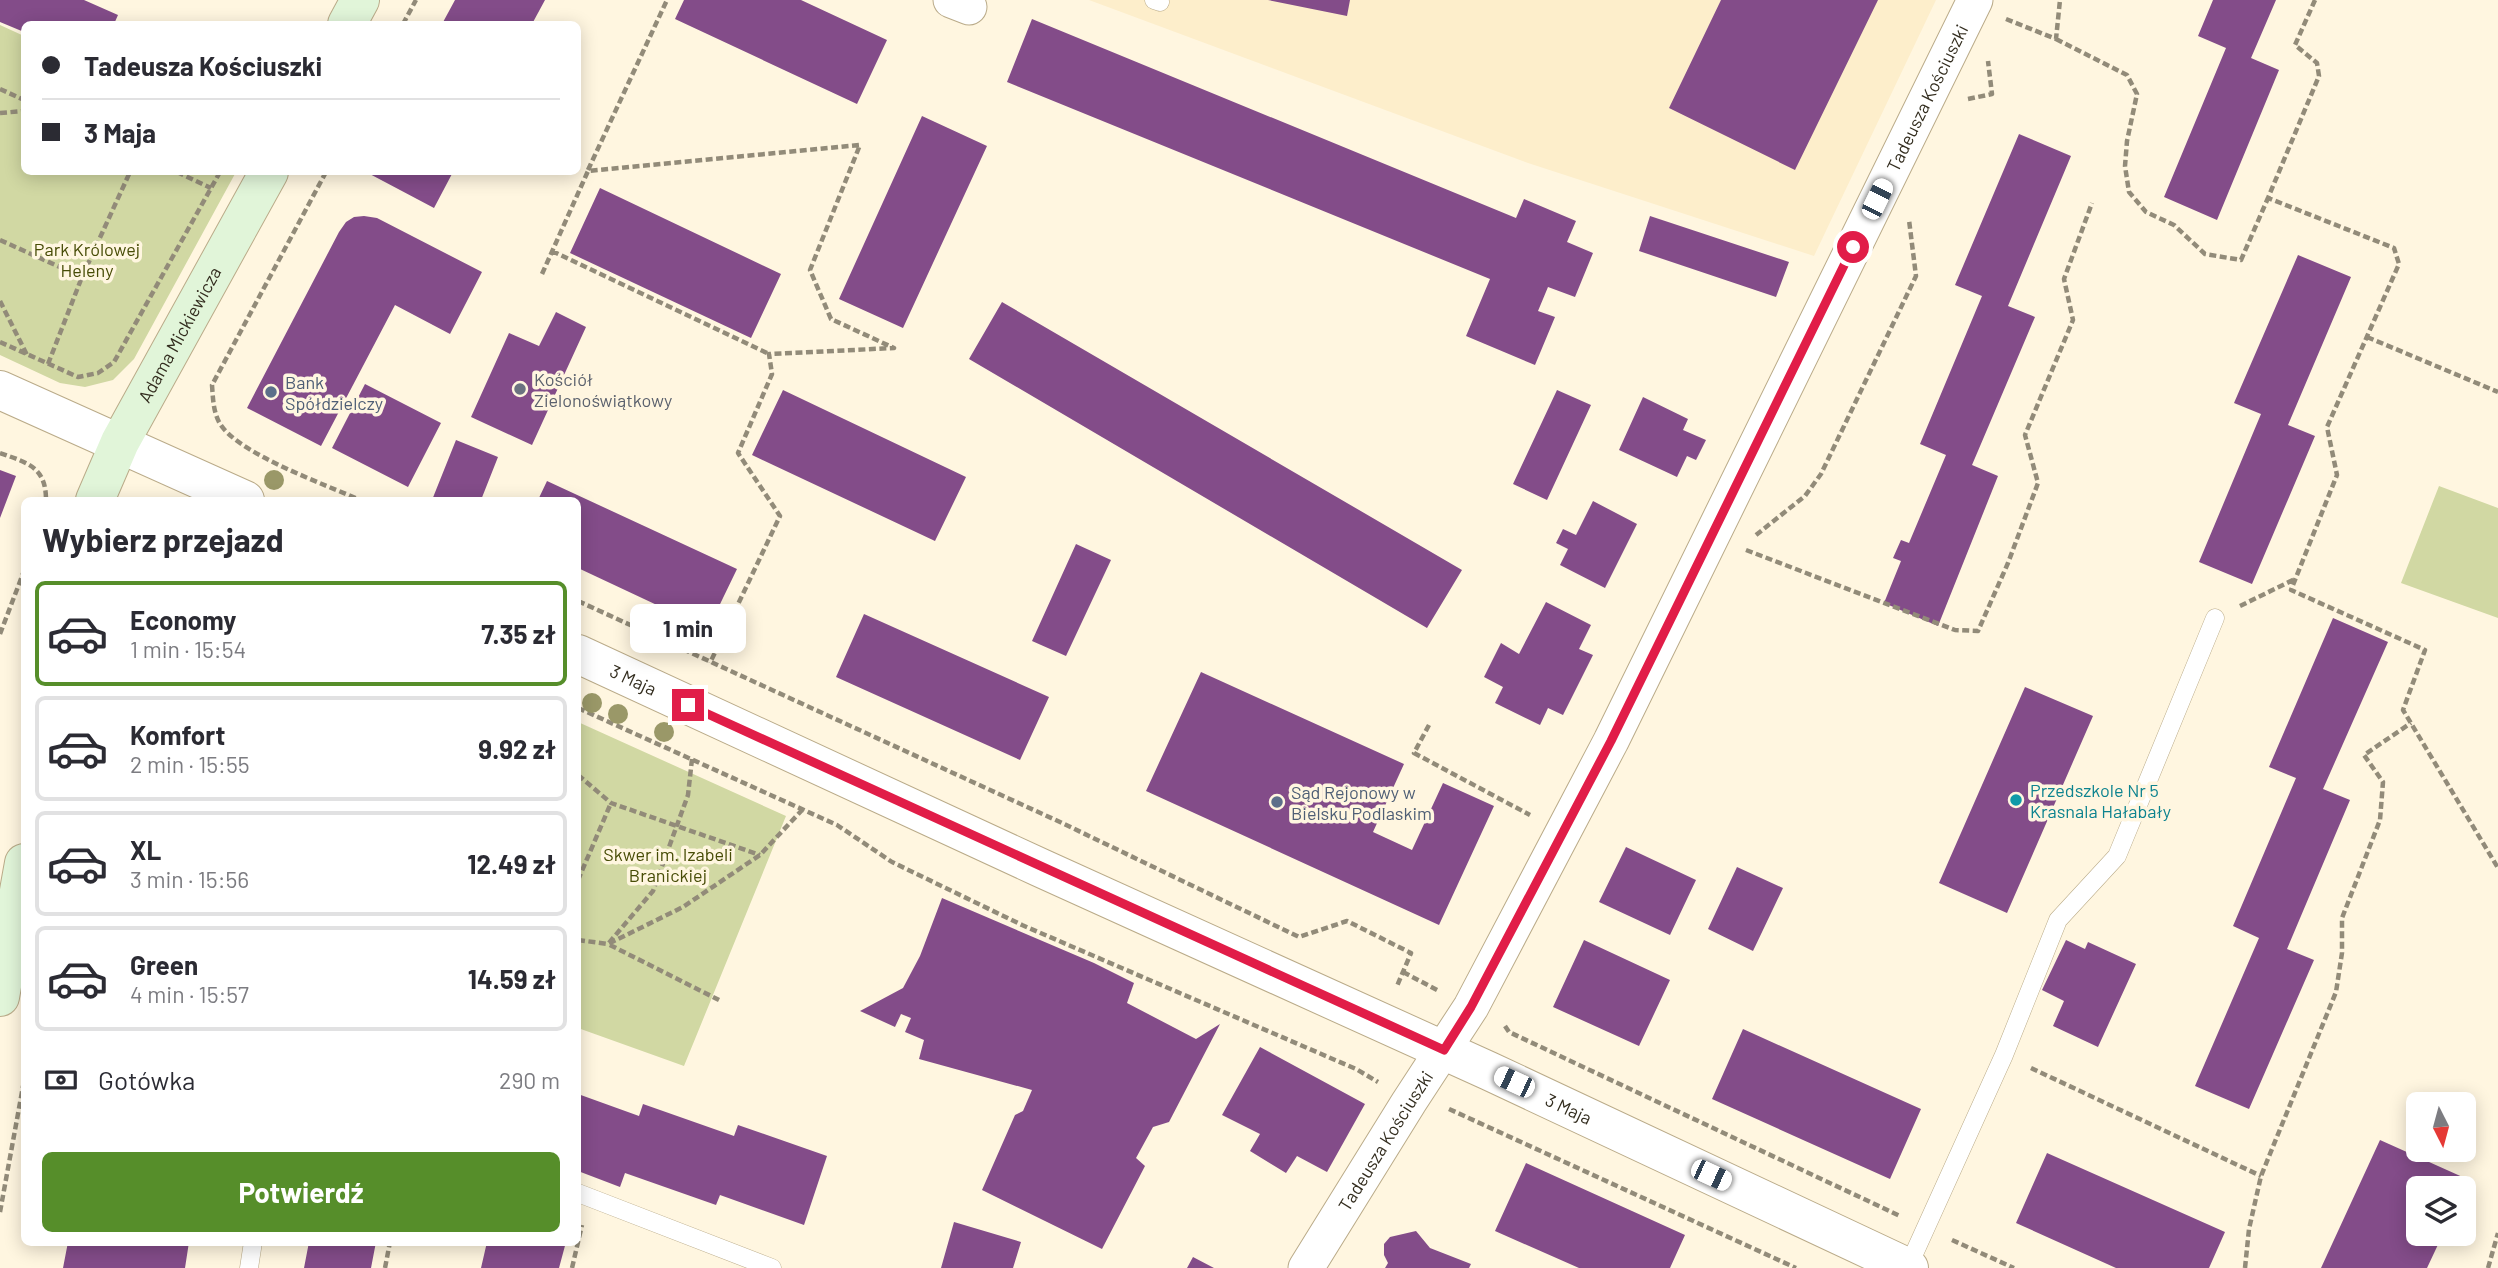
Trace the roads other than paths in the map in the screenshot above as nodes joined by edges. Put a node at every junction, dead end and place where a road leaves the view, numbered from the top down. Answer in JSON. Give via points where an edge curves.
{"nodes":[{"id":1,"x":360,"y":0,"type":"edge"},
{"id":2,"x":1975,"y":0,"type":"edge"},
{"id":3,"x":349,"y":21,"type":"edge"},
{"id":4,"x":267,"y":175,"type":"edge"},
{"id":5,"x":0,"y":390,"type":"edge"},
{"id":6,"x":120,"y":442,"type":"junction"},
{"id":7,"x":96,"y":497,"type":"edge"},
{"id":8,"x":239,"y":497,"type":"edge"},
{"id":9,"x":2215,"y":618,"type":"road end"},
{"id":10,"x":581,"y":655,"type":"edge"},
{"id":11,"x":21,"y":880,"type":"edge"},
{"id":12,"x":0,"y":997,"type":"edge"},
{"id":13,"x":1444,"y":1050,"type":"junction"},
{"id":14,"x":581,"y":1194,"type":"edge"},
{"id":15,"x":252,"y":1246,"type":"edge"},
{"id":16,"x":249,"y":1268,"type":"edge"},
{"id":17,"x":772,"y":1268,"type":"edge"},
{"id":18,"x":1306,"y":1268,"type":"edge"},
{"id":19,"x":1908,"y":1268,"type":"edge"}],
"edges":[{"from":1,"to":3,"type":"main road"},
{"from":2,"to":13,"type":"street","name":"Tadeusza Kościuszki","via":[[1611,741]]},
{"from":4,"to":6,"type":"main road","name":"Adama Mickiewicza"},
{"from":5,"to":6,"type":"street"},
{"from":6,"to":7,"type":"main road","name":"Adama Mickiewicza"},
{"from":6,"to":8,"type":"street"},
{"from":9,"to":19,"type":"lane","via":[[2116,856],[2058,920],[2004,1055]]},
{"from":10,"to":13,"type":"street","name":"3 Maja"},
{"from":11,"to":12,"type":"main road"},
{"from":13,"to":18,"type":"street","name":"Tadeusza Kościuszki","via":[[1394,1097]]},
{"from":13,"to":19,"type":"street","name":"3 Maja"},
{"from":14,"to":17,"type":"lane"},
{"from":15,"to":16,"type":"lane"}]}
